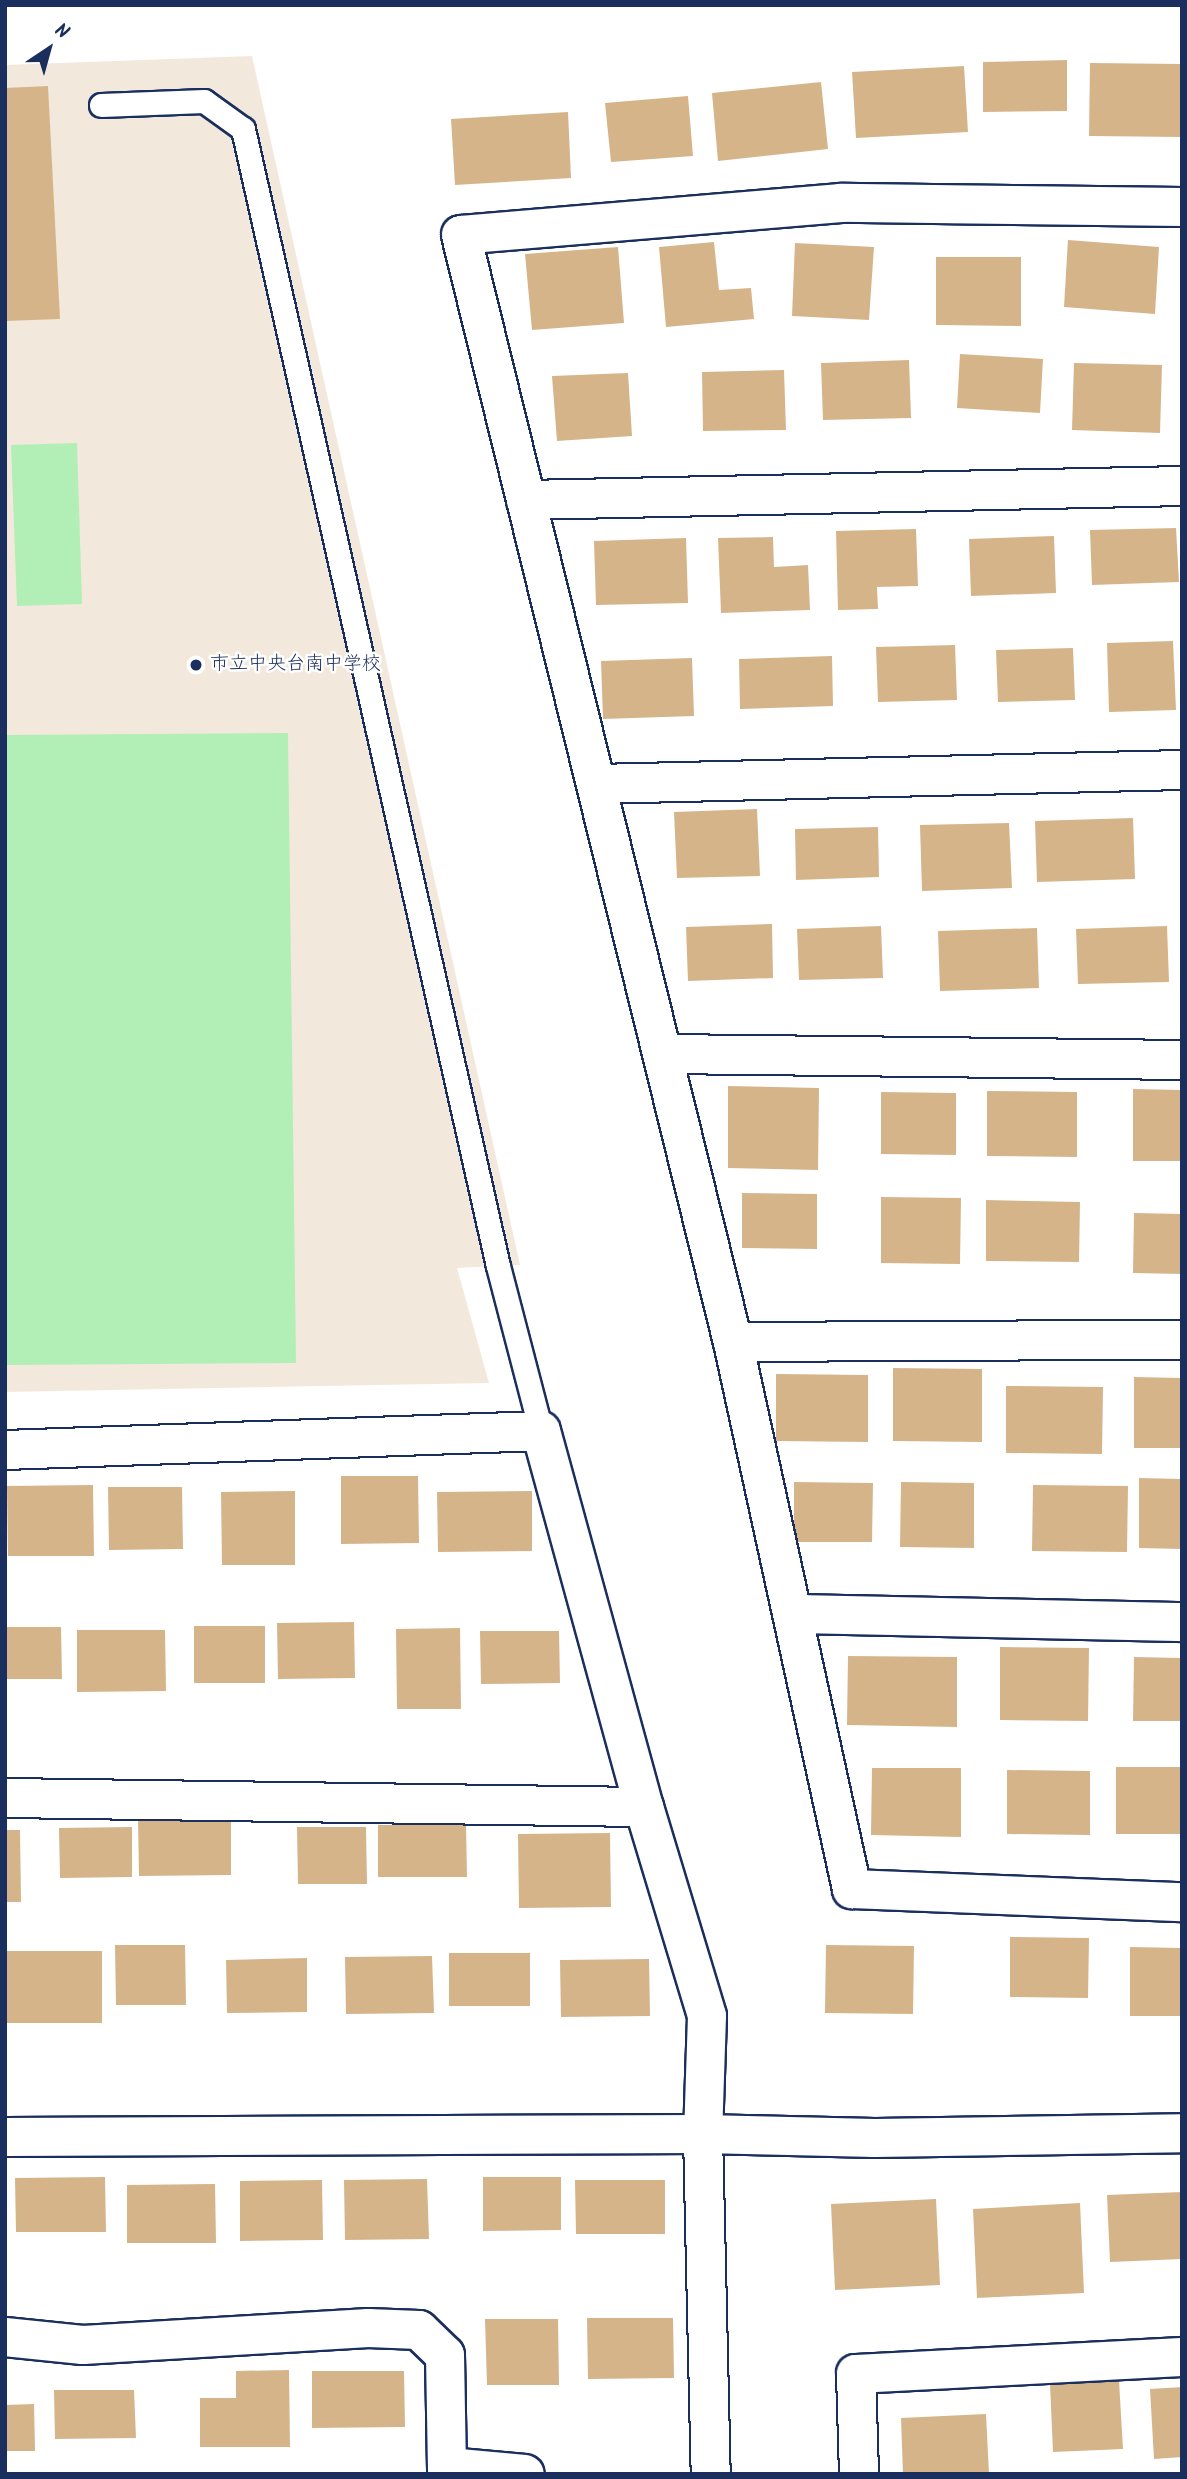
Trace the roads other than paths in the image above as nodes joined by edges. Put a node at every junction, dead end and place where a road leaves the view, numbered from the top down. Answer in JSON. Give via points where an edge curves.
{"nodes":[{"id":1,"x":102,"y":105,"type":"dead end"},
{"id":2,"x":1182,"y":207,"type":"edge"},
{"id":3,"x":1182,"y":486,"type":"edge"},
{"id":4,"x":526,"y":500,"type":"junction"},
{"id":5,"x":1182,"y":770,"type":"edge"},
{"id":6,"x":597,"y":784,"type":"junction"},
{"id":7,"x":664,"y":1054,"type":"junction"},
{"id":8,"x":1182,"y":1060,"type":"edge"},
{"id":9,"x":1182,"y":1340,"type":"edge"},
{"id":10,"x":733,"y":1342,"type":"junction"},
{"id":11,"x":541,"y":1431,"type":"junction"},
{"id":12,"x":5,"y":1450,"type":"edge"},
{"id":13,"x":793,"y":1614,"type":"junction"},
{"id":14,"x":1182,"y":1622,"type":"edge"},
{"id":15,"x":5,"y":1798,"type":"edge"},
{"id":16,"x":644,"y":1807,"type":"junction"},
{"id":17,"x":1182,"y":1902,"type":"edge"},
{"id":18,"x":1182,"y":2133,"type":"edge"},
{"id":19,"x":703,"y":2134,"type":"junction"},
{"id":20,"x":5,"y":2137,"type":"edge"},
{"id":21,"x":5,"y":2337,"type":"edge"},
{"id":22,"x":1182,"y":2357,"type":"edge"},
{"id":23,"x":448,"y":2470,"type":"edge"},
{"id":24,"x":525,"y":2474,"type":"edge"},
{"id":25,"x":711,"y":2474,"type":"edge"},
{"id":26,"x":859,"y":2474,"type":"edge"}],
"edges":[{"from":1,"to":11,"type":"lane","via":[[204,101],[243,130],[498,1266]]},
{"from":2,"to":4,"type":"street","via":[[841,203],[461,235]]},
{"from":3,"to":4,"type":"street"},
{"from":4,"to":6,"type":"street"},
{"from":5,"to":6,"type":"street"},
{"from":6,"to":7,"type":"street"},
{"from":7,"to":8,"type":"street"},
{"from":7,"to":10,"type":"street"},
{"from":9,"to":10,"type":"street"},
{"from":10,"to":13,"type":"street"},
{"from":11,"to":12,"type":"street"},
{"from":11,"to":16,"type":"street"},
{"from":13,"to":14,"type":"street"},
{"from":13,"to":17,"type":"street","via":[[852,1889]]},
{"from":15,"to":16,"type":"street"},
{"from":16,"to":19,"type":"street","via":[[707,2015]]},
{"from":18,"to":19,"type":"street","via":[[875,2138]]},
{"from":19,"to":20,"type":"street"},
{"from":19,"to":25,"type":"street"},
{"from":21,"to":23,"type":"street","via":[[83,2345],[368,2328],[419,2330],[445,2355]]},
{"from":22,"to":26,"type":"street","via":[[856,2374]]},
{"from":23,"to":24,"type":"street"}]}
